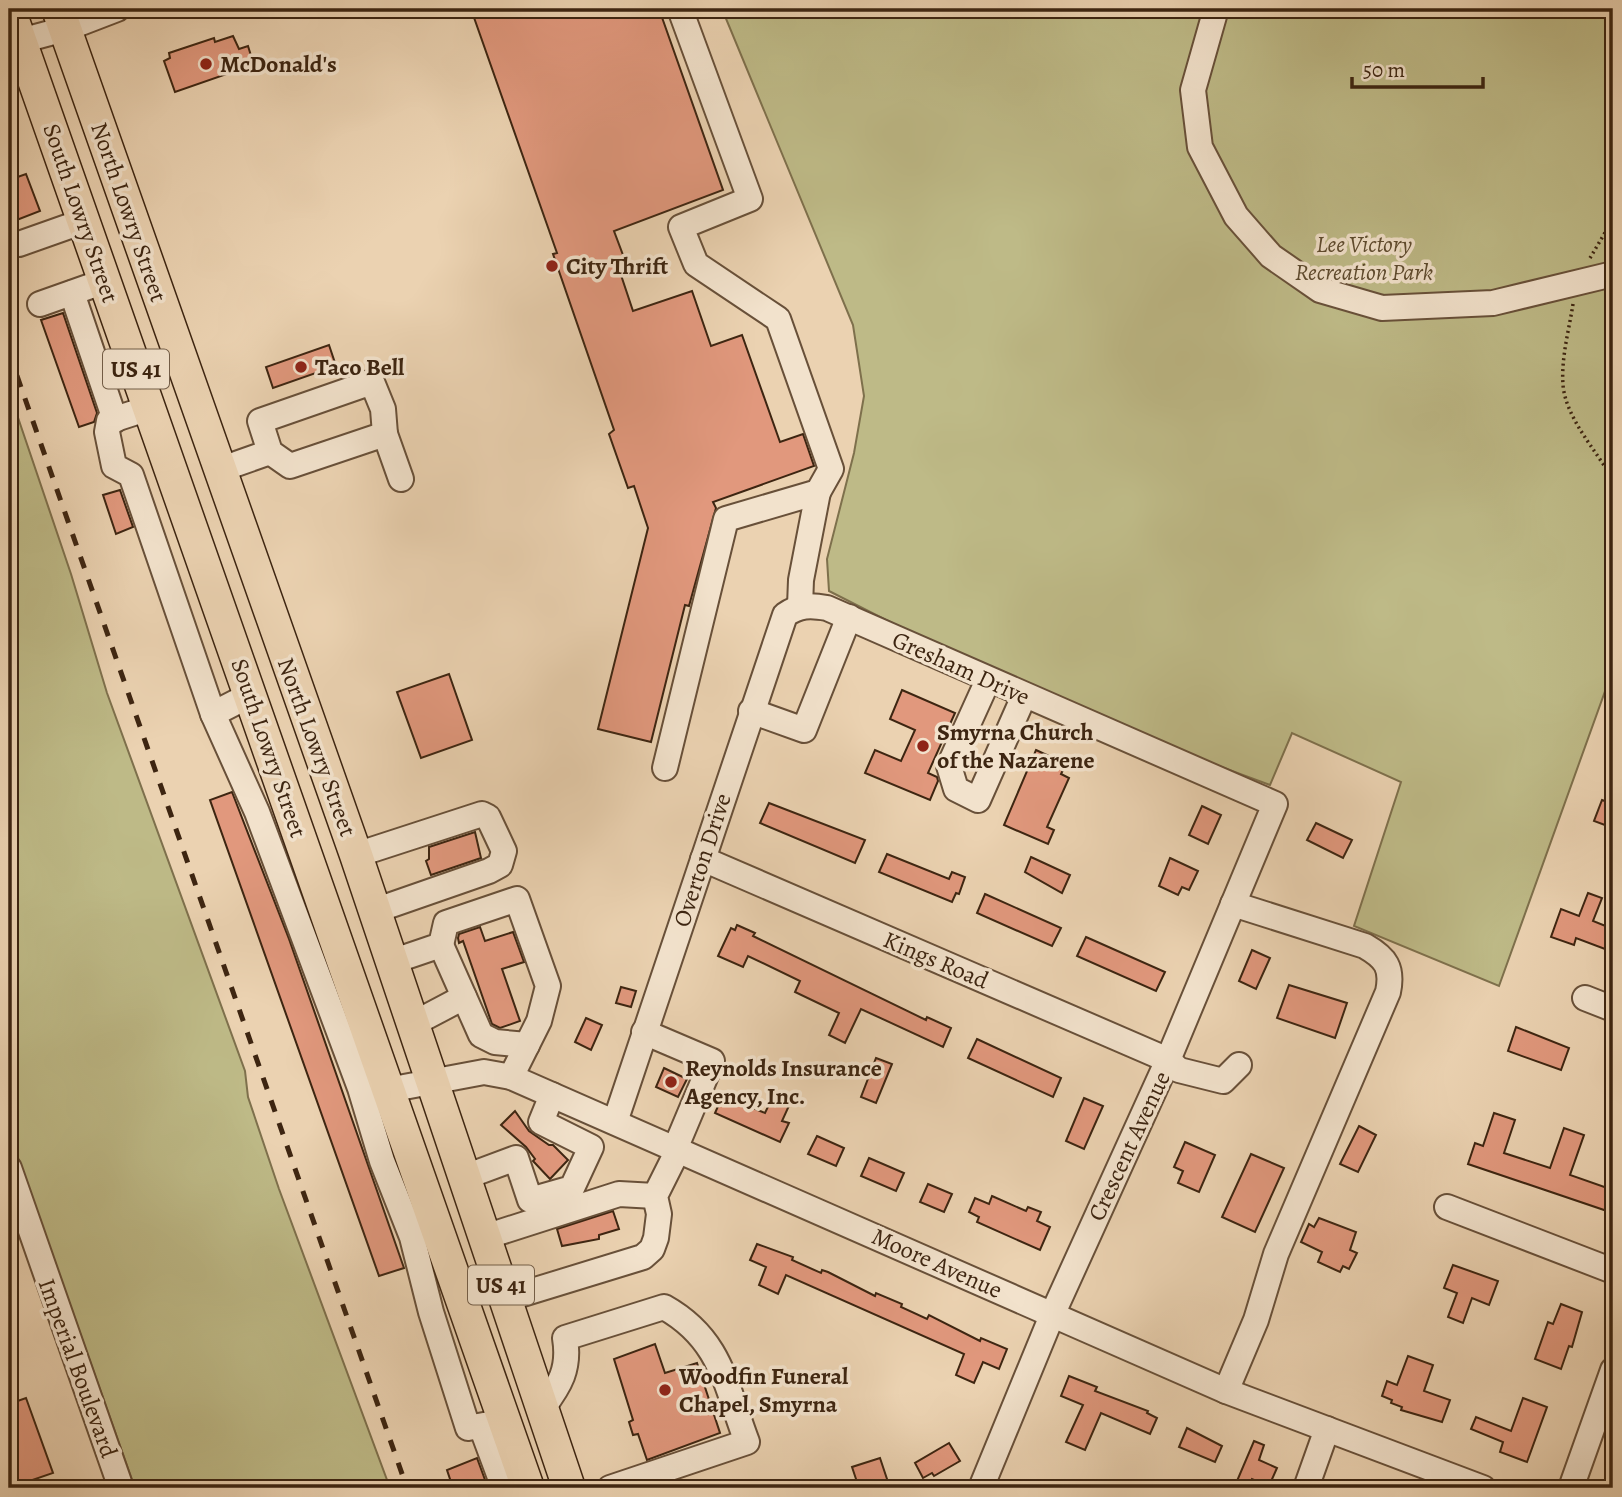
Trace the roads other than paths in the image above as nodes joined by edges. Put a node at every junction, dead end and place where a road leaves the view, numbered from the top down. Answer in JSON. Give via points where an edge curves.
{"nodes":[{"id":1,"x":9,"y":9,"type":"edge"},
{"id":2,"x":117,"y":9,"type":"edge"},
{"id":3,"x":680,"y":9,"type":"edge"},
{"id":4,"x":1216,"y":9,"type":"edge"},
{"id":5,"x":62,"y":19,"type":"edge"},
{"id":6,"x":15,"y":43,"type":"edge"},
{"id":7,"x":84,"y":221,"type":"junction"},
{"id":8,"x":19,"y":244,"type":"dead end"},
{"id":9,"x":1613,"y":274,"type":"edge"},
{"id":10,"x":105,"y":281,"type":"junction"},
{"id":11,"x":72,"y":293,"type":"junction"},
{"id":12,"x":40,"y":304,"type":"dead end"},
{"id":13,"x":149,"y":408,"type":"junction"},
{"id":14,"x":115,"y":419,"type":"junction"},
{"id":15,"x":385,"y":433,"type":"junction"},
{"id":16,"x":270,"y":452,"type":"junction"},
{"id":17,"x":219,"y":470,"type":"junction"},
{"id":18,"x":401,"y":479,"type":"dead end"},
{"id":19,"x":818,"y":492,"type":"junction"},
{"id":20,"x":800,"y":606,"type":"junction"},
{"id":21,"x":849,"y":617,"type":"junction"},
{"id":22,"x":292,"y":677,"type":"junction"},
{"id":23,"x":988,"y":680,"type":"junction"},
{"id":24,"x":250,"y":695,"type":"junction"},
{"id":25,"x":1024,"y":696,"type":"junction"},
{"id":26,"x":751,"y":711,"type":"junction"},
{"id":27,"x":213,"y":715,"type":"junction"},
{"id":28,"x":665,"y":768,"type":"dead end"},
{"id":29,"x":1275,"y":804,"type":"joint"},
{"id":30,"x":356,"y":855,"type":"junction"},
{"id":31,"x":704,"y":859,"type":"junction"},
{"id":32,"x":1233,"y":904,"type":"junction"},
{"id":33,"x":374,"y":911,"type":"junction"},
{"id":34,"x":441,"y":945,"type":"junction"},
{"id":35,"x":391,"y":962,"type":"junction"},
{"id":36,"x":464,"y":997,"type":"junction"},
{"id":37,"x":1584,"y":998,"type":"dead end"},
{"id":38,"x":1613,"y":1009,"type":"edge"},
{"id":39,"x":413,"y":1024,"type":"junction"},
{"id":40,"x":644,"y":1032,"type":"junction"},
{"id":41,"x":527,"y":1045,"type":"junction"},
{"id":42,"x":1168,"y":1060,"type":"junction"},
{"id":43,"x":1239,"y":1065,"type":"dead end"},
{"id":44,"x":511,"y":1077,"type":"junction"},
{"id":45,"x":433,"y":1082,"type":"junction"},
{"id":46,"x":388,"y":1090,"type":"junction"},
{"id":47,"x":552,"y":1095,"type":"junction"},
{"id":48,"x":615,"y":1122,"type":"junction"},
{"id":49,"x":676,"y":1149,"type":"junction"},
{"id":50,"x":9,"y":1168,"type":"edge"},
{"id":51,"x":465,"y":1177,"type":"junction"},
{"id":52,"x":656,"y":1196,"type":"junction"},
{"id":53,"x":1447,"y":1207,"type":"dead end"},
{"id":54,"x":485,"y":1237,"type":"junction"},
{"id":55,"x":1613,"y":1271,"type":"edge"},
{"id":56,"x":506,"y":1299,"type":"junction"},
{"id":57,"x":464,"y":1306,"type":"junction"},
{"id":58,"x":431,"y":1312,"type":"junction"},
{"id":59,"x":1052,"y":1313,"type":"junction"},
{"id":60,"x":1613,"y":1370,"type":"edge"},
{"id":61,"x":1226,"y":1391,"type":"junction"},
{"id":62,"x":542,"y":1409,"type":"junction"},
{"id":63,"x":493,"y":1423,"type":"junction"},
{"id":64,"x":1327,"y":1429,"type":"junction"},
{"id":65,"x":515,"y":1486,"type":"edge"},
{"id":66,"x":121,"y":1488,"type":"edge"},
{"id":67,"x":569,"y":1488,"type":"edge"},
{"id":68,"x":610,"y":1488,"type":"edge"},
{"id":69,"x":981,"y":1488,"type":"edge"},
{"id":70,"x":1306,"y":1488,"type":"edge"},
{"id":71,"x":1483,"y":1488,"type":"edge"},
{"id":72,"x":1571,"y":1488,"type":"edge"}],
"edges":[{"from":1,"to":6,"type":"main road","name":"South Lowry Street","number":"US 41"},
{"from":2,"to":5,"type":"street"},
{"from":3,"to":19,"type":"street","via":[[750,199],[681,227],[696,264],[778,319],[831,469]]},
{"from":4,"to":9,"type":"street","via":[[1193,90],[1199,147],[1236,216],[1271,256],[1320,290],[1382,308],[1493,303]]},
{"from":5,"to":6,"type":"street"},
{"from":5,"to":17,"type":"main road","name":"North Lowry Street","number":"US 41"},
{"from":6,"to":7,"type":"main road","name":"South Lowry Street","number":"US 41"},
{"from":7,"to":8,"type":"street"},
{"from":7,"to":10,"type":"main road","name":"South Lowry Street","number":"US 41"},
{"from":10,"to":11,"type":"street"},
{"from":10,"to":13,"type":"main road","name":"South Lowry Street","number":"US 41"},
{"from":11,"to":12,"type":"street"},
{"from":11,"to":14,"type":"street"},
{"from":13,"to":14,"type":"street"},
{"from":13,"to":24,"type":"main road","name":"South Lowry Street","number":"US 41"},
{"from":14,"to":27,"type":"street","via":[[109,422],[107,432],[114,466],[131,475]]},
{"from":15,"to":16,"type":"street","via":[[290,466]]},
{"from":15,"to":16,"type":"street","via":[[383,410],[372,382],[260,421]]},
{"from":15,"to":18,"type":"street"},
{"from":16,"to":17,"type":"street"},
{"from":17,"to":22,"type":"main road","name":"North Lowry Street","number":"US 41"},
{"from":19,"to":20,"type":"street"},
{"from":19,"to":28,"type":"street","via":[[726,519]]},
{"from":20,"to":21,"type":"street","name":"Gresham Drive","via":[[827,608]]},
{"from":20,"to":26,"type":"street","name":"Overton Drive","via":[[785,615]]},
{"from":21,"to":23,"type":"street","name":"Gresham Drive"},
{"from":21,"to":26,"type":"street","via":[[803,730]]},
{"from":22,"to":24,"type":"main road"},
{"from":22,"to":30,"type":"main road","name":"North Lowry Street","number":"US 41"},
{"from":23,"to":25,"type":"street","name":"Gresham Drive"},
{"from":23,"to":25,"type":"street","via":[[949,766],[956,789],[978,800]]},
{"from":24,"to":27,"type":"street"},
{"from":24,"to":46,"type":"main road","name":"South Lowry Street","number":"US 41"},
{"from":25,"to":29,"type":"street","name":"Gresham Drive"},
{"from":26,"to":31,"type":"street","name":"Overton Drive"},
{"from":27,"to":58,"type":"street","via":[[257,812],[316,965],[412,1237]]},
{"from":29,"to":32,"type":"street","name":"Crescent Avenue"},
{"from":30,"to":33,"type":"main road","name":"North Lowry Street","number":"US 41"},
{"from":30,"to":33,"type":"street","via":[[482,814],[488,817],[504,851],[500,865],[489,871]]},
{"from":31,"to":40,"type":"street","name":"Overton Drive"},
{"from":31,"to":42,"type":"street","name":"Kings Road"},
{"from":32,"to":42,"type":"street","name":"Crescent Avenue"},
{"from":32,"to":61,"type":"street","via":[[1365,946],[1390,967],[1391,980],[1276,1254],[1256,1320]]},
{"from":33,"to":35,"type":"main road","name":"North Lowry Street","number":"US 41"},
{"from":34,"to":35,"type":"street"},
{"from":34,"to":36,"type":"street"},
{"from":34,"to":41,"type":"street","via":[[446,923],[517,899],[548,986]]},
{"from":35,"to":39,"type":"main road","name":"North Lowry Street","number":"US 41"},
{"from":36,"to":39,"type":"street"},
{"from":36,"to":41,"type":"street","via":[[481,1035],[495,1042]]},
{"from":37,"to":38,"type":"street"},
{"from":39,"to":45,"type":"main road","name":"North Lowry Street","number":"US 41"},
{"from":40,"to":48,"type":"street","name":"Overton Drive"},
{"from":40,"to":49,"type":"street","via":[[712,1061]]},
{"from":41,"to":44,"type":"street"},
{"from":42,"to":43,"type":"street","name":"Kings Road","via":[[1179,1070],[1223,1080]]},
{"from":42,"to":59,"type":"street","name":"Crescent Avenue"},
{"from":44,"to":45,"type":"street","name":"Moore Avenue","via":[[484,1072]]},
{"from":44,"to":47,"type":"street","name":"Moore Avenue"},
{"from":45,"to":46,"type":"street","name":"Moore Avenue"},
{"from":45,"to":51,"type":"main road","name":"North Lowry Street","number":"US 41"},
{"from":46,"to":57,"type":"main road","name":"South Lowry Street","number":"US 41"},
{"from":47,"to":48,"type":"street","name":"Moore Avenue"},
{"from":47,"to":51,"type":"street","via":[[541,1122],[591,1147],[572,1188],[530,1200],[516,1158]]},
{"from":48,"to":49,"type":"street","name":"Moore Avenue"},
{"from":49,"to":52,"type":"street"},
{"from":49,"to":59,"type":"street","name":"Moore Avenue"},
{"from":50,"to":66,"type":"street","name":"Imperial Boulevard"},
{"from":51,"to":54,"type":"main road","name":"North Lowry Street","number":"US 41"},
{"from":52,"to":54,"type":"street","via":[[619,1194]]},
{"from":52,"to":56,"type":"street","via":[[659,1214],[652,1249],[643,1257]]},
{"from":53,"to":55,"type":"street"},
{"from":54,"to":56,"type":"main road","name":"North Lowry Street","number":"US 41"},
{"from":56,"to":62,"type":"main road","name":"North Lowry Street","number":"US 41"},
{"from":57,"to":58,"type":"street"},
{"from":57,"to":63,"type":"main road","name":"South Lowry Street","number":"US 41"},
{"from":58,"to":63,"type":"street","via":[[468,1428]]},
{"from":59,"to":61,"type":"street","name":"Moore Avenue"},
{"from":59,"to":69,"type":"street","name":"Crescent Avenue"},
{"from":60,"to":72,"type":"street"},
{"from":61,"to":64,"type":"street","name":"Moore Avenue"},
{"from":62,"to":63,"type":"main road"},
{"from":62,"to":67,"type":"main road","name":"North Lowry Street","number":"US 41"},
{"from":62,"to":68,"type":"street","via":[[563,1381],[568,1357],[565,1338],[664,1307],[703,1336],[747,1442]]},
{"from":63,"to":65,"type":"main road","name":"South Lowry Street","number":"US 41"},
{"from":64,"to":70,"type":"street"},
{"from":64,"to":71,"type":"street","name":"Moore Avenue"}]}
